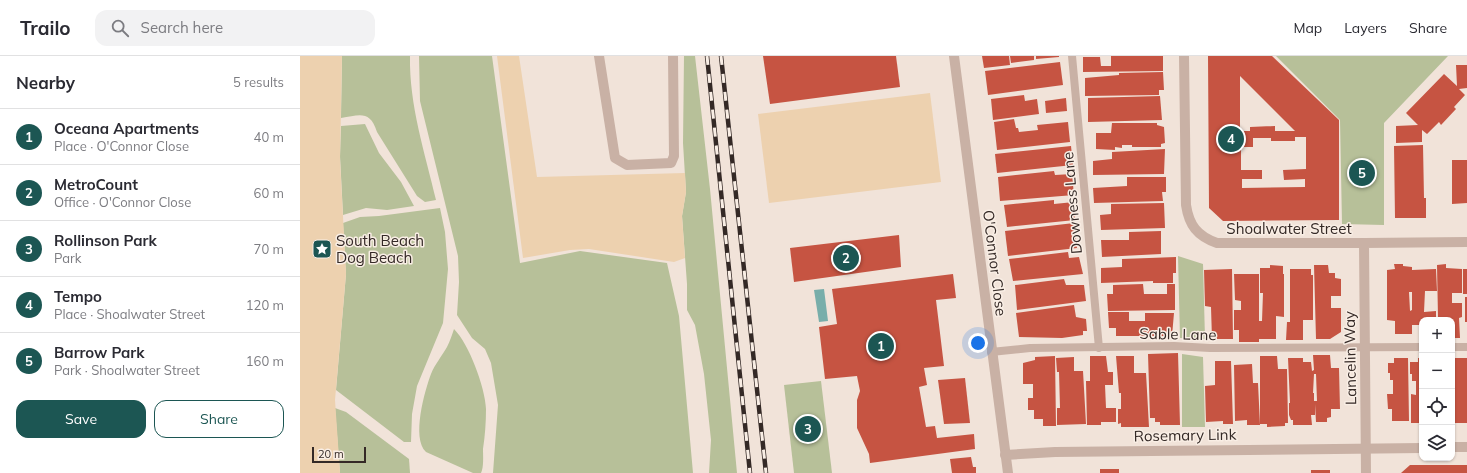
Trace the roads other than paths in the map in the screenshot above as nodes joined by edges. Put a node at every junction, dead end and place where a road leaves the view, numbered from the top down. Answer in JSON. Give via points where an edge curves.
{"nodes":[{"id":1,"x":600,"y":56,"type":"edge"},
{"id":2,"x":673,"y":56,"type":"edge"},
{"id":3,"x":954,"y":56,"type":"edge"},
{"id":4,"x":1072,"y":56,"type":"edge"},
{"id":5,"x":1184,"y":56,"type":"edge"},
{"id":6,"x":1467,"y":242,"type":"edge"},
{"id":7,"x":1364,"y":243,"type":"junction"},
{"id":8,"x":1419,"y":347,"type":"edge"},
{"id":9,"x":1455,"y":347,"type":"edge"},
{"id":10,"x":1467,"y":347,"type":"edge"},
{"id":11,"x":1099,"y":348,"type":"junction"},
{"id":12,"x":1365,"y":348,"type":"junction"},
{"id":13,"x":991,"y":352,"type":"junction"},
{"id":14,"x":1455,"y":447,"type":"edge"},
{"id":15,"x":1467,"y":447,"type":"edge"},
{"id":16,"x":1419,"y":448,"type":"edge"},
{"id":17,"x":1366,"y":449,"type":"junction"},
{"id":18,"x":1005,"y":455,"type":"junction"},
{"id":19,"x":1008,"y":473,"type":"edge"},
{"id":20,"x":1366,"y":473,"type":"edge"}],
"edges":[{"from":1,"to":2,"type":"street","via":[[615,158],[627,166],[671,163],[674,156]]},
{"from":3,"to":13,"type":"street","name":"O'Connor Close"},
{"from":4,"to":11,"type":"lane","name":"Downess Lane"},
{"from":5,"to":7,"type":"street","name":"Shoalwater Street","via":[[1186,205],[1187,215],[1194,230],[1216,243]]},
{"from":6,"to":7,"type":"street","name":"Shoalwater Street"},
{"from":7,"to":12,"type":"street","name":"Lancelin Way"},
{"from":8,"to":12,"type":"lane","name":"Sable Lane"},
{"from":9,"to":10,"type":"lane"},
{"from":11,"to":12,"type":"lane","name":"Sable Lane"},
{"from":11,"to":13,"type":"lane","name":"Sable Lane","via":[[1030,348]]},
{"from":12,"to":17,"type":"street","name":"Lancelin Way"},
{"from":13,"to":18,"type":"street","name":"O'Connor Close"},
{"from":14,"to":15,"type":"street"},
{"from":16,"to":17,"type":"street","name":"Rosemary Link"},
{"from":17,"to":18,"type":"street","name":"Rosemary Link","via":[[1055,452]]},
{"from":17,"to":20,"type":"street","name":"Lancelin Way"},
{"from":18,"to":19,"type":"street","name":"O'Connor Close"}]}
